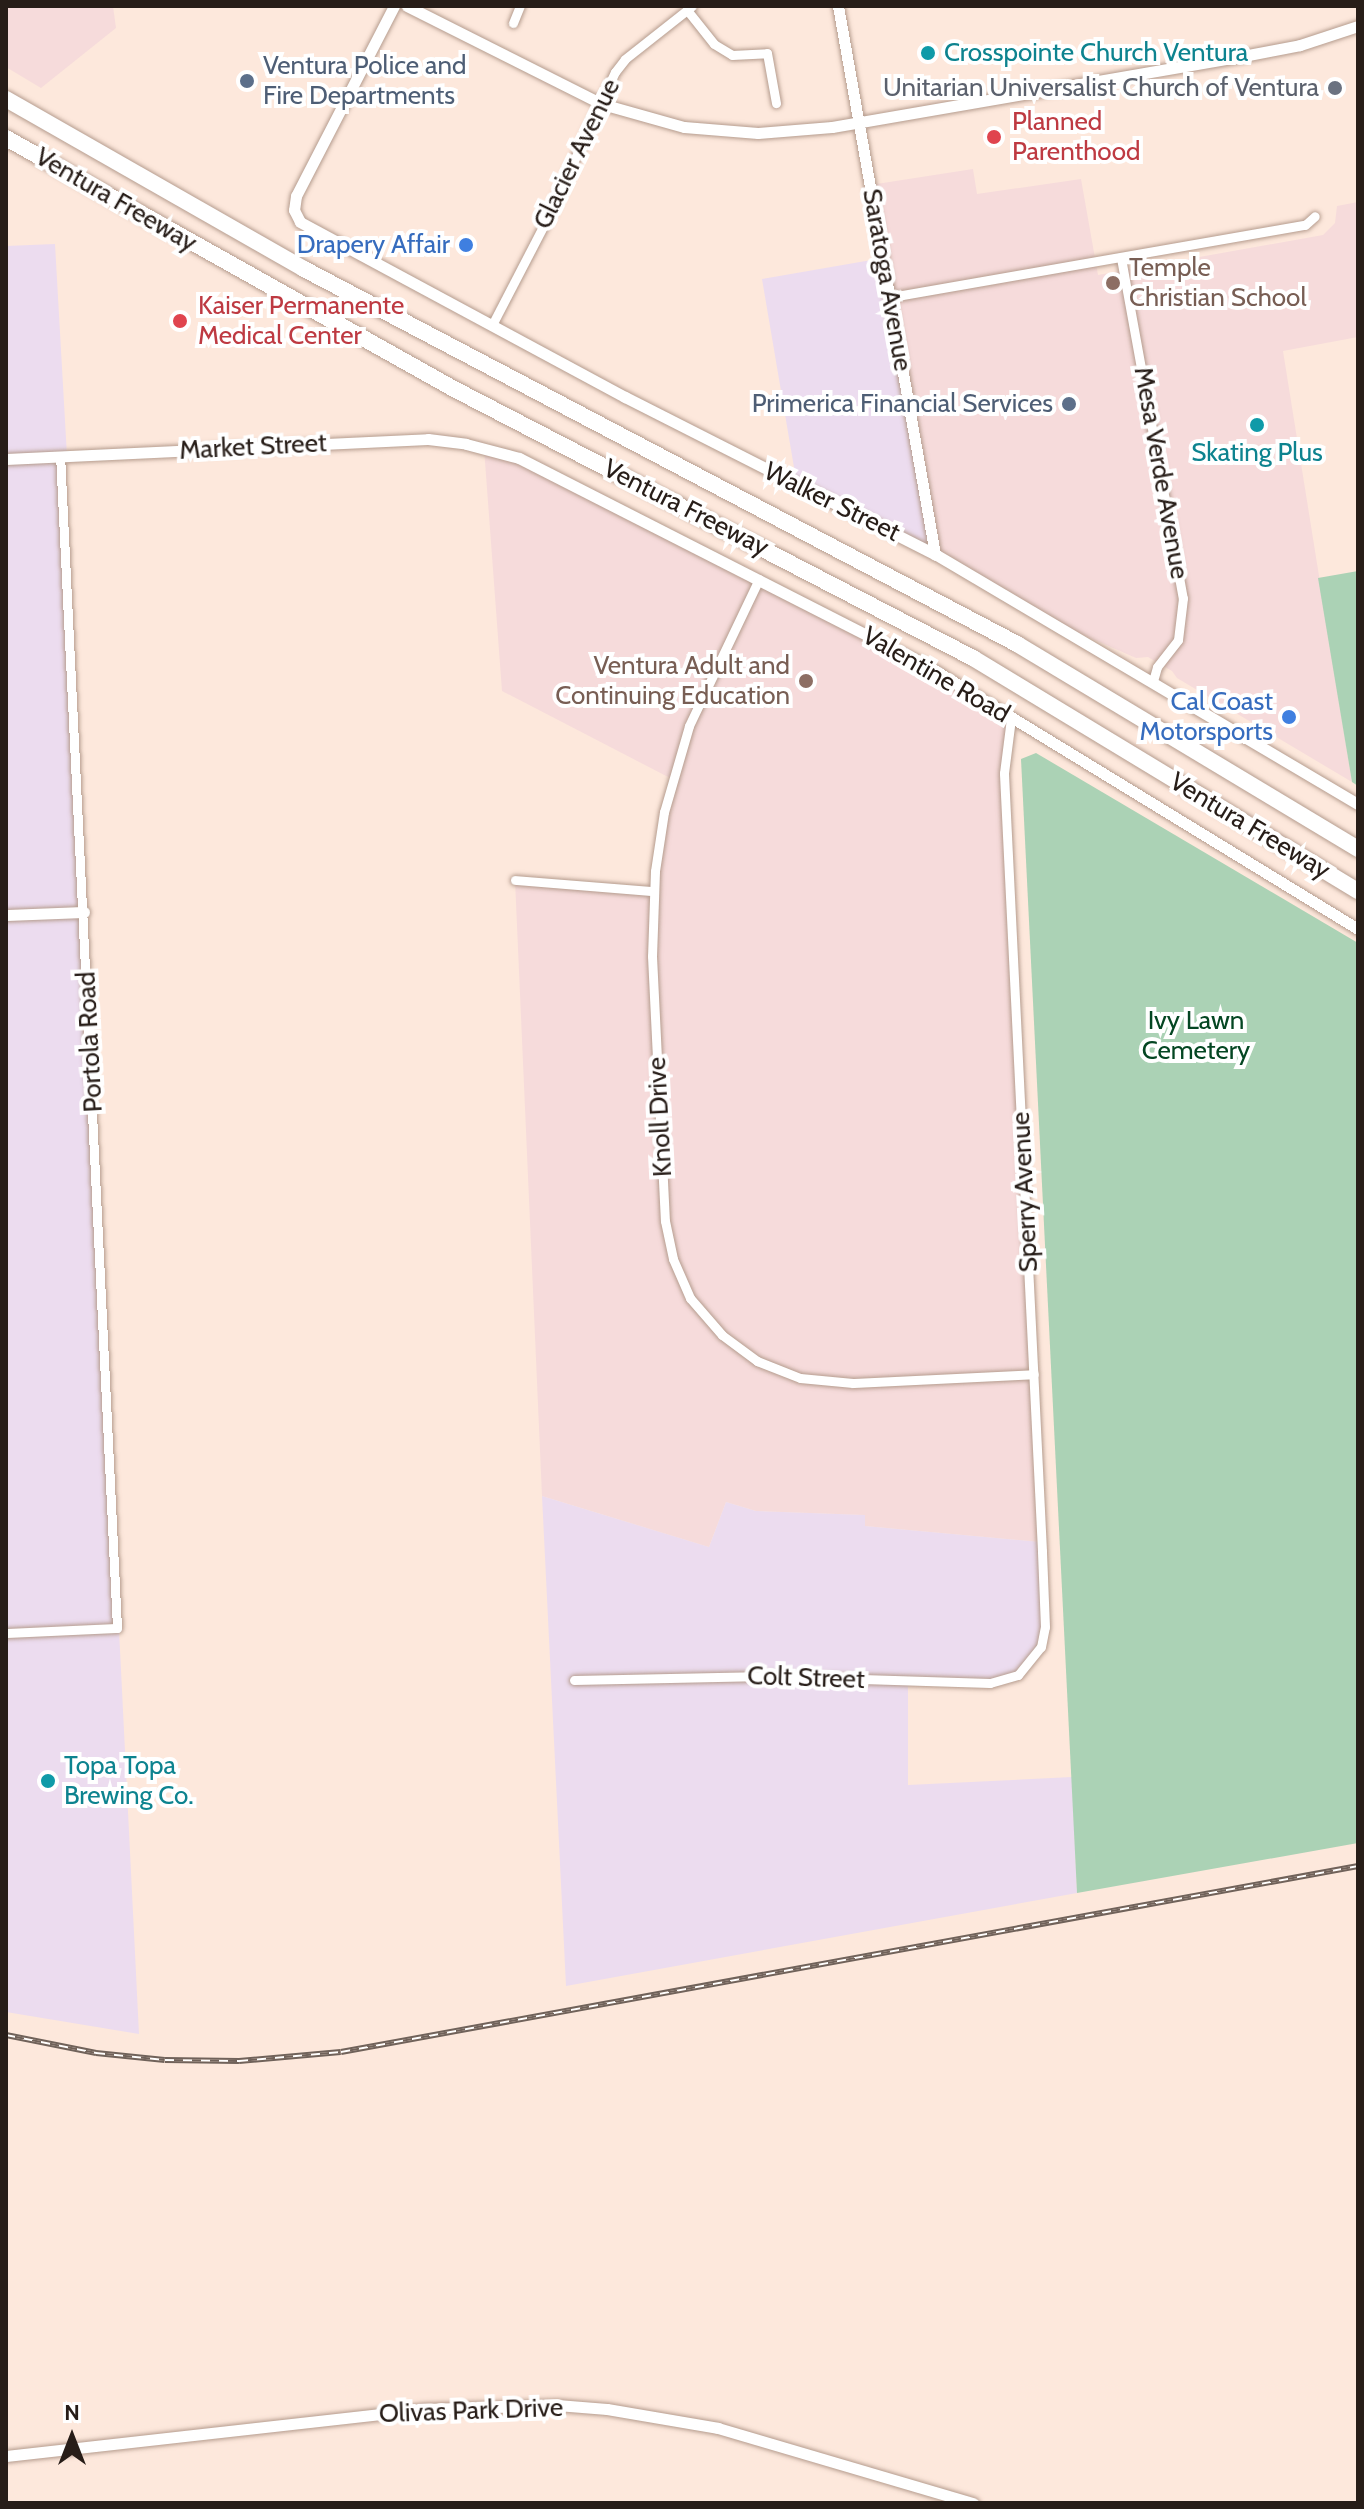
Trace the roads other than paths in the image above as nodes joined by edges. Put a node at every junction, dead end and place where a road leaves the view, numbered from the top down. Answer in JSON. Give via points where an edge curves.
{"nodes":[{"id":1,"x":394,"y":6,"type":"edge"},
{"id":2,"x":407,"y":6,"type":"edge"},
{"id":3,"x":520,"y":6,"type":"edge"},
{"id":4,"x":838,"y":6,"type":"edge"},
{"id":5,"x":690,"y":8,"type":"edge"},
{"id":6,"x":513,"y":23,"type":"dead end"},
{"id":7,"x":1358,"y":26,"type":"edge"},
{"id":8,"x":6,"y":99,"type":"edge"},
{"id":9,"x":776,"y":103,"type":"dead end"},
{"id":10,"x":602,"y":104,"type":"junction"},
{"id":11,"x":858,"y":122,"type":"junction"},
{"id":12,"x":6,"y":138,"type":"edge"},
{"id":13,"x":1315,"y":216,"type":"dead end"},
{"id":14,"x":1121,"y":258,"type":"junction"},
{"id":15,"x":891,"y":297,"type":"junction"},
{"id":16,"x":492,"y":325,"type":"junction"},
{"id":17,"x":499,"y":452,"type":"joint"},
{"id":18,"x":60,"y":456,"type":"junction"},
{"id":19,"x":6,"y":459,"type":"edge"},
{"id":20,"x":935,"y":554,"type":"junction"},
{"id":21,"x":759,"y":579,"type":"junction"},
{"id":22,"x":1153,"y":681,"type":"junction"},
{"id":23,"x":1011,"y":718,"type":"junction"},
{"id":24,"x":1358,"y":804,"type":"edge"},
{"id":25,"x":1358,"y":849,"type":"edge"},
{"id":26,"x":515,"y":880,"type":"dead end"},
{"id":27,"x":653,"y":891,"type":"junction"},
{"id":28,"x":1358,"y":891,"type":"edge"},
{"id":29,"x":84,"y":912,"type":"junction"},
{"id":30,"x":6,"y":915,"type":"edge"},
{"id":31,"x":1358,"y":929,"type":"edge"},
{"id":32,"x":1034,"y":1374,"type":"junction"},
{"id":33,"x":6,"y":1633,"type":"edge"},
{"id":34,"x":1031,"y":1663,"type":"joint"},
{"id":35,"x":574,"y":1680,"type":"dead end"},
{"id":36,"x":6,"y":2456,"type":"edge"},
{"id":37,"x":973,"y":2503,"type":"edge"}],
"edges":[{"from":1,"to":16,"type":"street","name":"Walker Street","via":[[296,196],[297,218]]},
{"from":2,"to":10,"type":"street"},
{"from":3,"to":6,"type":"street"},
{"from":4,"to":11,"type":"street","name":"Saratoga Avenue"},
{"from":5,"to":9,"type":"street","via":[[714,44],[732,55],[767,53]]},
{"from":5,"to":10,"type":"street","name":"Glacier Avenue","via":[[622,63]]},
{"from":7,"to":11,"type":"street","via":[[1290,47]]},
{"from":8,"to":25,"type":"highway","name":"Ventura Freeway","via":[[304,269],[1017,644]]},
{"from":10,"to":11,"type":"street","via":[[684,127],[731,132],[802,131]]},
{"from":10,"to":16,"type":"street","name":"Glacier Avenue"},
{"from":11,"to":15,"type":"street","name":"Saratoga Avenue"},
{"from":12,"to":28,"type":"highway","name":"Ventura Freeway","via":[[454,389],[973,658]]},
{"from":13,"to":14,"type":"street","via":[[1305,225]]},
{"from":14,"to":15,"type":"street"},
{"from":14,"to":22,"type":"street","name":"Mesa Verde Avenue","via":[[1183,598],[1178,640]]},
{"from":15,"to":20,"type":"street","name":"Saratoga Avenue"},
{"from":16,"to":20,"type":"street","name":"Walker Street"},
{"from":17,"to":18,"type":"street","name":"Market Street","via":[[428,439]]},
{"from":17,"to":21,"type":"street","name":"Valentine Road","via":[[558,476]]},
{"from":18,"to":19,"type":"street","name":"Market Street"},
{"from":18,"to":29,"type":"street","name":"Portola Road"},
{"from":20,"to":22,"type":"street","name":"Walker Street"},
{"from":21,"to":23,"type":"street","name":"Valentine Road","via":[[926,665]]},
{"from":21,"to":27,"type":"street","name":"Knoll Drive","via":[[699,700],[679,754]]},
{"from":22,"to":24,"type":"street","name":"Walker Street"},
{"from":23,"to":31,"type":"street","name":"Valentine Road"},
{"from":23,"to":32,"type":"street","name":"Sperry Avenue","via":[[1004,773]]},
{"from":26,"to":27,"type":"street"},
{"from":27,"to":32,"type":"street","name":"Knoll Drive","via":[[665,1221],[679,1275],[700,1311],[745,1354],[800,1378],[853,1383]]},
{"from":29,"to":30,"type":"street"},
{"from":29,"to":33,"type":"street","name":"Portola Road","via":[[117,1628]]},
{"from":32,"to":34,"type":"street","name":"Sperry Avenue","via":[[1045,1627]]},
{"from":34,"to":35,"type":"street","name":"Colt Street","via":[[1018,1675],[990,1683],[766,1676]]},
{"from":36,"to":37,"type":"street","name":"Olivas Park Drive","via":[[425,2409],[557,2405],[718,2428]]}]}
